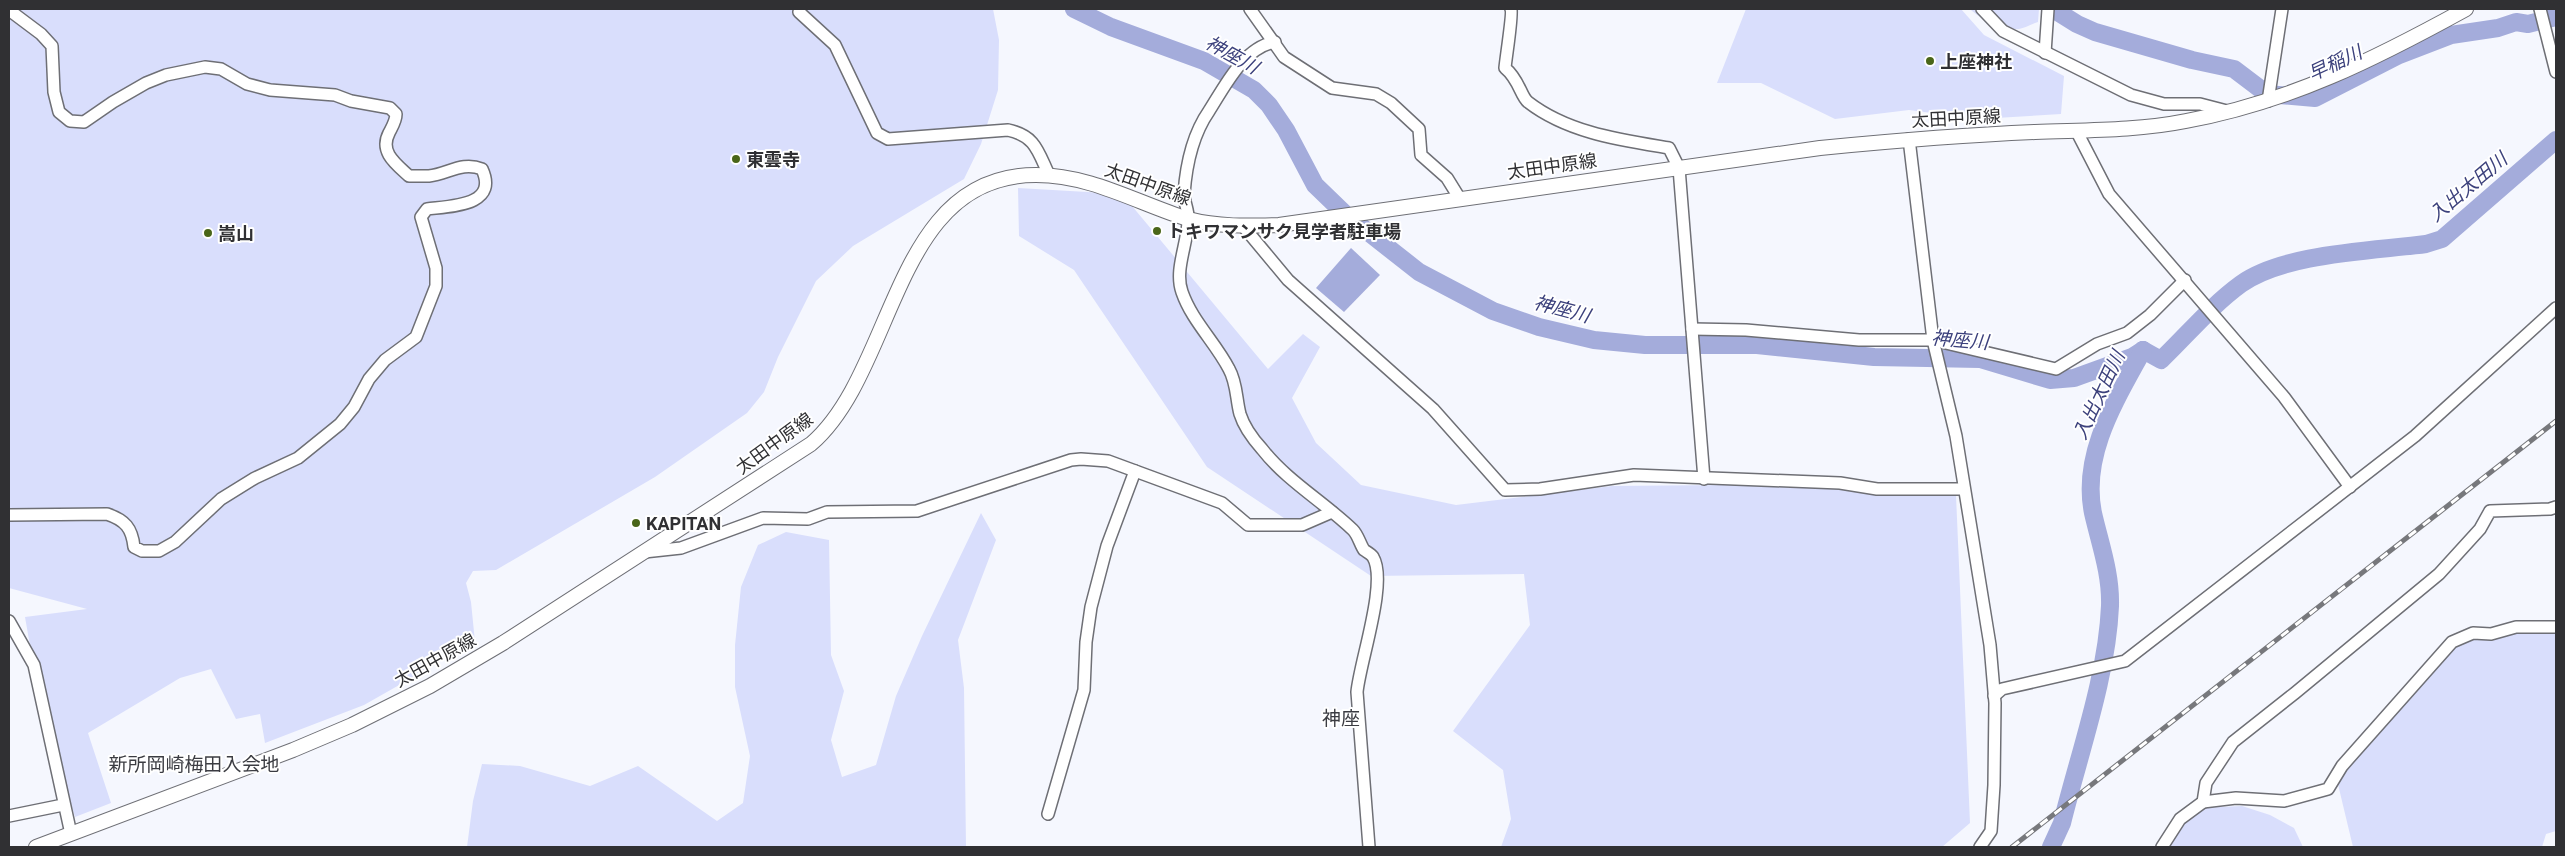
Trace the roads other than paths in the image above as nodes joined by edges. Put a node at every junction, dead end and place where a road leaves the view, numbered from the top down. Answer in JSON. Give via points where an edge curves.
{"nodes":[{"id":1,"x":800,"y":9,"type":"edge"},
{"id":2,"x":1250,"y":9,"type":"edge"},
{"id":3,"x":1511,"y":9,"type":"edge"},
{"id":4,"x":1982,"y":9,"type":"edge"},
{"id":5,"x":2048,"y":9,"type":"edge"},
{"id":6,"x":2282,"y":9,"type":"edge"},
{"id":7,"x":2466,"y":9,"type":"edge"},
{"id":8,"x":2540,"y":9,"type":"edge"},
{"id":9,"x":9,"y":10,"type":"edge"},
{"id":10,"x":1276,"y":42,"type":"junction"},
{"id":11,"x":2045,"y":53,"type":"junction"},
{"id":12,"x":2556,"y":72,"type":"edge"},
{"id":13,"x":2268,"y":101,"type":"junction"},
{"id":14,"x":2227,"y":111,"type":"junction"},
{"id":15,"x":2077,"y":132,"type":"junction"},
{"id":16,"x":1909,"y":139,"type":"junction"},
{"id":17,"x":1679,"y":168,"type":"junction"},
{"id":18,"x":1049,"y":176,"type":"junction"},
{"id":19,"x":1460,"y":199,"type":"junction"},
{"id":20,"x":1189,"y":219,"type":"junction"},
{"id":21,"x":1243,"y":226,"type":"junction"},
{"id":22,"x":2184,"y":280,"type":"junction"},
{"id":23,"x":2556,"y":308,"type":"edge"},
{"id":24,"x":1692,"y":329,"type":"junction"},
{"id":25,"x":1933,"y":340,"type":"junction"},
{"id":26,"x":1135,"y":471,"type":"junction"},
{"id":27,"x":1704,"y":479,"type":"junction"},
{"id":28,"x":2350,"y":487,"type":"junction"},
{"id":29,"x":1964,"y":489,"type":"junction"},
{"id":30,"x":2556,"y":507,"type":"edge"},
{"id":31,"x":1332,"y":512,"type":"junction"},
{"id":32,"x":9,"y":515,"type":"edge"},
{"id":33,"x":644,"y":552,"type":"junction"},
{"id":34,"x":9,"y":621,"type":"edge"},
{"id":35,"x":2556,"y":627,"type":"edge"},
{"id":36,"x":1994,"y":696,"type":"junction"},
{"id":37,"x":2203,"y":802,"type":"junction"},
{"id":38,"x":64,"y":805,"type":"junction"},
{"id":39,"x":1048,"y":814,"type":"dead end"},
{"id":40,"x":9,"y":816,"type":"edge"},
{"id":41,"x":71,"y":834,"type":"junction"},
{"id":42,"x":36,"y":847,"type":"edge"},
{"id":43,"x":1369,"y":847,"type":"edge"},
{"id":44,"x":1980,"y":847,"type":"edge"},
{"id":45,"x":2162,"y":847,"type":"edge"}],
"edges":[{"from":1,"to":18,"type":"street","via":[[799,12],[835,45],[877,133],[888,139],[1008,130],[1022,133],[1034,142]]},
{"from":2,"to":10,"type":"street"},
{"from":3,"to":17,"type":"street","via":[[1505,68],[1515,76],[1526,101],[1603,137],[1669,148]]},
{"from":4,"to":11,"type":"street","via":[[2003,31]]},
{"from":5,"to":11,"type":"street"},
{"from":6,"to":13,"type":"street"},
{"from":7,"to":13,"type":"main road","name":"太田中原線","via":[[2371,60],[2313,86]]},
{"from":8,"to":12,"type":"street"},
{"from":9,"to":32,"type":"street","via":[[52,46],[58,112],[70,121],[84,122],[113,102],[166,75],[205,67],[221,69],[247,84],[270,90],[335,95],[390,108],[396,118],[387,137],[386,149],[390,158],[409,176],[430,176],[462,166],[474,166],[482,169],[487,178],[486,189],[478,198],[460,205],[427,209],[421,217],[436,268],[436,286],[416,337],[385,360],[340,424],[298,458],[255,478],[221,499],[175,542],[159,551],[142,551],[134,547],[130,528],[121,519],[107,514]]},
{"from":10,"to":19,"type":"street","via":[[1284,57],[1332,88],[1376,94],[1391,103],[1419,129],[1422,155],[1447,178]]},
{"from":10,"to":20,"type":"street","via":[[1264,44],[1251,53],[1203,120],[1189,160],[1184,196]]},
{"from":11,"to":14,"type":"street","via":[[2131,95],[2164,104],[2200,104]]},
{"from":13,"to":14,"type":"main road","name":"太田中原線"},
{"from":14,"to":15,"type":"main road","name":"太田中原線","via":[[2143,128]]},
{"from":15,"to":16,"type":"main road","name":"太田中原線"},
{"from":15,"to":22,"type":"street","via":[[2109,194]]},
{"from":16,"to":17,"type":"main road","name":"太田中原線"},
{"from":16,"to":25,"type":"street"},
{"from":17,"to":19,"type":"main road","name":"太田中原線"},
{"from":17,"to":24,"type":"street"},
{"from":18,"to":20,"type":"main road","name":"太田中原線","via":[[1080,179]]},
{"from":18,"to":33,"type":"main road","name":"太田中原線","via":[[1008,178],[985,184],[959,200],[932,228],[910,265],[853,391],[824,433],[803,450]]},
{"from":19,"to":21,"type":"main road","name":"太田中原線"},
{"from":20,"to":21,"type":"main road","name":"太田中原線"},
{"from":20,"to":31,"type":"street","via":[[1180,275],[1180,289],[1188,309],[1230,370],[1240,413],[1248,430],[1270,457]]},
{"from":21,"to":27,"type":"street","via":[[1288,280],[1433,408],[1505,490],[1540,490],[1634,475]]},
{"from":22,"to":25,"type":"street","via":[[2150,315],[2126,333],[2097,344],[2056,369]]},
{"from":22,"to":28,"type":"street","via":[[2284,397]]},
{"from":23,"to":28,"type":"street","via":[[2415,436]]},
{"from":24,"to":25,"type":"street","via":[[1746,330],[1859,340]]},
{"from":24,"to":27,"type":"street"},
{"from":25,"to":29,"type":"street","via":[[1956,436]]},
{"from":26,"to":31,"type":"street","via":[[1222,503],[1248,525],[1302,525]]},
{"from":26,"to":33,"type":"street","via":[[1108,461],[1072,460],[931,508],[828,512],[808,519],[763,518],[681,548]]},
{"from":26,"to":39,"type":"street","via":[[1107,546],[1091,607],[1084,690]]},
{"from":27,"to":29,"type":"street","via":[[1830,482],[1877,490]]},
{"from":28,"to":36,"type":"street","via":[[2125,661],[2002,689]]},
{"from":29,"to":36,"type":"street","via":[[1990,644]]},
{"from":30,"to":37,"type":"street","via":[[2490,512],[2480,529],[2439,574],[2233,742],[2206,782]]},
{"from":31,"to":43,"type":"street","via":[[1355,532],[1373,558],[1376,570],[1377,597],[1357,692]]},
{"from":33,"to":41,"type":"main road","name":"太田中原線","via":[[446,676],[352,726]]},
{"from":34,"to":38,"type":"street","via":[[34,665]]},
{"from":35,"to":37,"type":"street","via":[[2516,627],[2490,634],[2473,633],[2452,642],[2342,766],[2328,789],[2284,801],[2236,798]]},
{"from":36,"to":44,"type":"street","via":[[1991,831]]},
{"from":37,"to":45,"type":"street","via":[[2180,819]]},
{"from":38,"to":40,"type":"street"},
{"from":38,"to":41,"type":"street"},
{"from":41,"to":42,"type":"main road","name":"太田中原線"}]}
